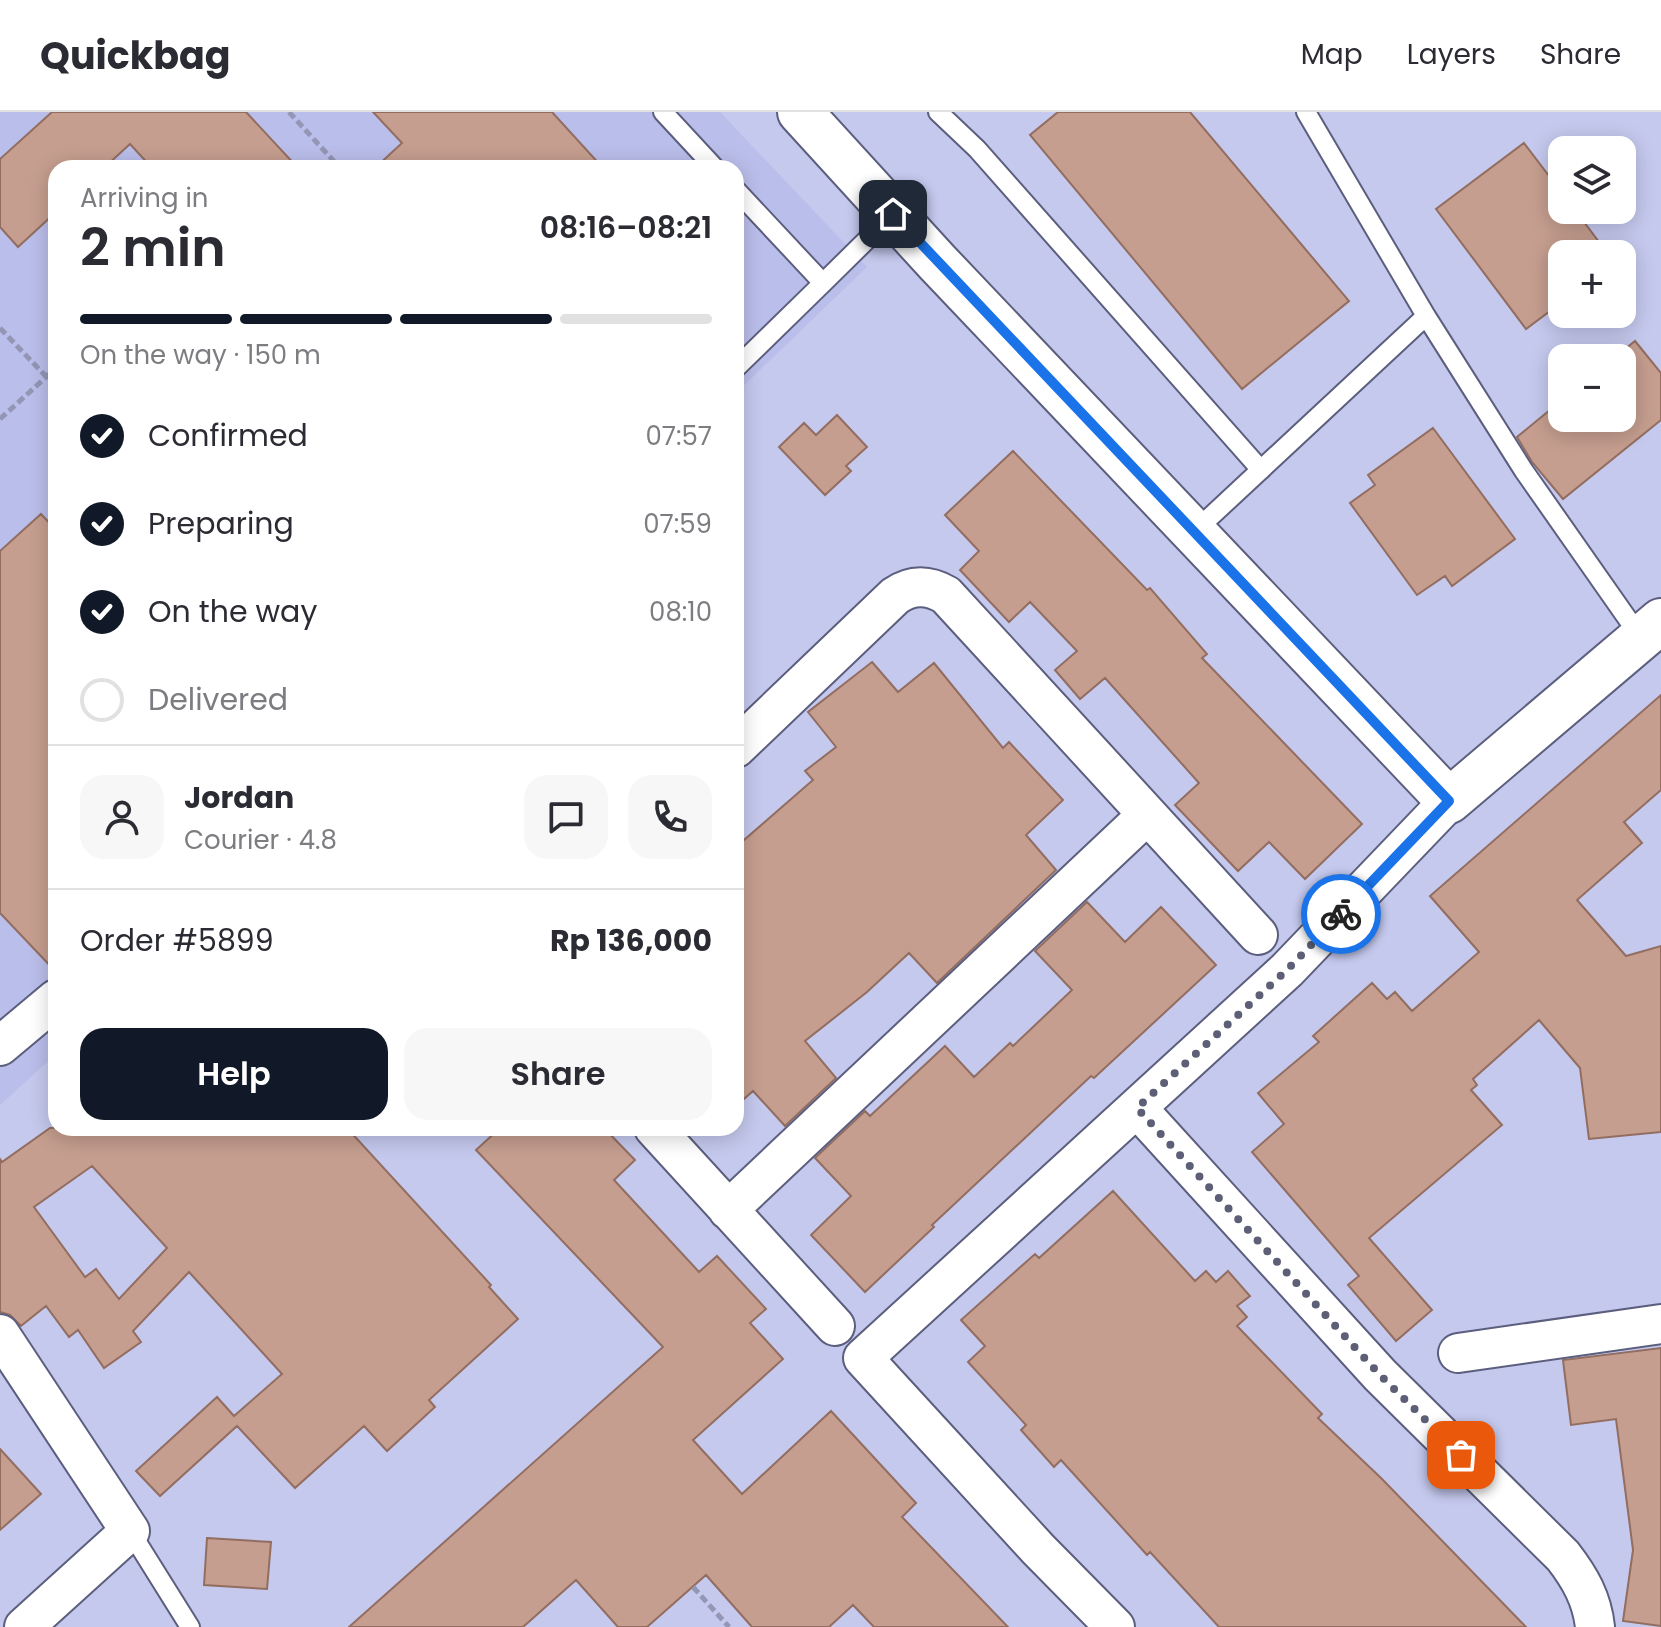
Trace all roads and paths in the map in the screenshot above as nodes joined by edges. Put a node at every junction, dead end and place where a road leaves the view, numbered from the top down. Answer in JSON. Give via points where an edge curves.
{"nodes":[{"id":1,"x":289,"y":112,"type":"edge"},
{"id":2,"x":663,"y":112,"type":"edge"},
{"id":3,"x":800,"y":112,"type":"edge"},
{"id":4,"x":938,"y":112,"type":"edge"},
{"id":5,"x":1308,"y":112,"type":"edge"},
{"id":6,"x":333,"y":160,"type":"edge"},
{"id":7,"x":708,"y":160,"type":"edge"},
{"id":8,"x":744,"y":199,"type":"edge"},
{"id":9,"x":893,"y":214,"type":"junction"},
{"id":10,"x":823,"y":283,"type":"junction"},
{"id":11,"x":1426,"y":316,"type":"junction"},
{"id":12,"x":0,"y":328,"type":"edge"},
{"id":13,"x":744,"y":360,"type":"edge"},
{"id":14,"x":46,"y":377,"type":"joint"},
{"id":15,"x":0,"y":419,"type":"edge"},
{"id":16,"x":1261,"y":470,"type":"junction"},
{"id":17,"x":1194,"y":532,"type":"junction"},
{"id":18,"x":1651,"y":629,"type":"edge"},
{"id":19,"x":744,"y":740,"type":"edge"},
{"id":20,"x":1449,"y":801,"type":"junction"},
{"id":21,"x":1147,"y":815,"type":"junction"},
{"id":22,"x":1258,"y":935,"type":"dead end"},
{"id":23,"x":48,"y":1006,"type":"edge"},
{"id":24,"x":0,"y":1046,"type":"edge"},
{"id":25,"x":1137,"y":1108,"type":"junction"},
{"id":26,"x":661,"y":1136,"type":"edge"},
{"id":27,"x":728,"y":1210,"type":"junction"},
{"id":28,"x":1661,"y":1324,"type":"edge"},
{"id":29,"x":835,"y":1326,"type":"dead end"},
{"id":30,"x":0,"y":1334,"type":"edge"},
{"id":31,"x":1458,"y":1353,"type":"dead end"},
{"id":32,"x":130,"y":1531,"type":"junction"},
{"id":33,"x":693,"y":1587,"type":"dead end"},
{"id":34,"x":24,"y":1627,"type":"edge"},
{"id":35,"x":190,"y":1627,"type":"edge"},
{"id":36,"x":729,"y":1627,"type":"edge"},
{"id":37,"x":1115,"y":1627,"type":"edge"},
{"id":38,"x":1595,"y":1627,"type":"edge"}],
"edges":[{"from":1,"to":6,"type":"path"},
{"from":2,"to":7,"type":"lane"},
{"from":3,"to":9,"type":"street"},
{"from":4,"to":16,"type":"lane","via":[[977,149]]},
{"from":5,"to":11,"type":"lane"},
{"from":8,"to":10,"type":"lane"},
{"from":9,"to":10,"type":"lane"},
{"from":9,"to":17,"type":"street"},
{"from":10,"to":13,"type":"lane"},
{"from":11,"to":16,"type":"lane"},
{"from":11,"to":18,"type":"lane","via":[[1524,471]]},
{"from":12,"to":14,"type":"path"},
{"from":14,"to":15,"type":"path"},
{"from":16,"to":17,"type":"lane"},
{"from":17,"to":20,"type":"street"},
{"from":18,"to":20,"type":"street"},
{"from":19,"to":21,"type":"street","via":[[895,596],[926,586],[946,595]]},
{"from":20,"to":25,"type":"street","via":[[1287,970]]},
{"from":21,"to":22,"type":"street"},
{"from":21,"to":27,"type":"street"},
{"from":23,"to":24,"type":"street"},
{"from":25,"to":37,"type":"street","via":[[863,1358]]},
{"from":25,"to":38,"type":"street","via":[[1380,1375],[1563,1556],[1581,1580]]},
{"from":26,"to":27,"type":"street"},
{"from":27,"to":29,"type":"street"},
{"from":28,"to":31,"type":"street"},
{"from":30,"to":32,"type":"street"},
{"from":32,"to":34,"type":"street"},
{"from":32,"to":35,"type":"lane"},
{"from":33,"to":36,"type":"path"}]}
